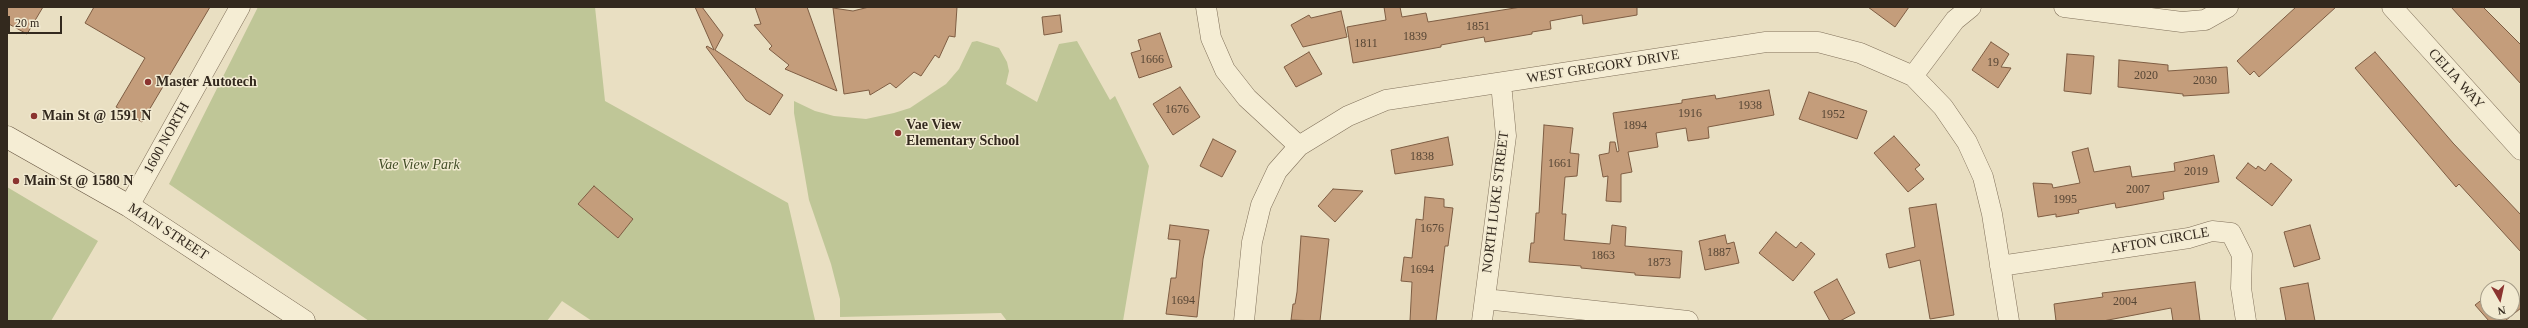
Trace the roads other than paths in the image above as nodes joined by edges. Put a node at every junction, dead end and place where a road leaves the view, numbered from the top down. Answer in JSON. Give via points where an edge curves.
{"nodes":[{"id":1,"x":240,"y":7,"type":"edge"},
{"id":2,"x":1206,"y":7,"type":"edge"},
{"id":3,"x":1971,"y":7,"type":"edge"},
{"id":4,"x":2064,"y":7,"type":"edge"},
{"id":5,"x":2228,"y":7,"type":"edge"},
{"id":6,"x":2392,"y":7,"type":"edge"},
{"id":7,"x":1913,"y":76,"type":"junction"},
{"id":8,"x":1501,"y":83,"type":"junction"},
{"id":9,"x":7,"y":137,"type":"edge"},
{"id":10,"x":1299,"y":146,"type":"junction"},
{"id":11,"x":2521,"y":150,"type":"edge"},
{"id":12,"x":129,"y":206,"type":"junction"},
{"id":13,"x":2000,"y":266,"type":"junction"},
{"id":14,"x":1485,"y":299,"type":"junction"},
{"id":15,"x":304,"y":321,"type":"edge"},
{"id":16,"x":1244,"y":321,"type":"edge"},
{"id":17,"x":1482,"y":321,"type":"edge"},
{"id":18,"x":1688,"y":321,"type":"edge"},
{"id":19,"x":2009,"y":321,"type":"edge"},
{"id":20,"x":2246,"y":321,"type":"edge"}],
"edges":[{"from":1,"to":12,"type":"street","name":"1600 NORTH"},
{"from":2,"to":10,"type":"street","via":[[1211,38],[1225,70],[1247,98]]},
{"from":3,"to":7,"type":"street","via":[[1955,20]]},
{"from":4,"to":5,"type":"street","via":[[2182,22],[2205,20]]},
{"from":6,"to":11,"type":"street","name":"CELIA WAY"},
{"from":7,"to":8,"type":"street","name":"WEST GREGORY DRIVE","via":[[1860,52],[1818,42],[1766,42]]},
{"from":7,"to":13,"type":"street","via":[[1943,107],[1968,142],[1983,177]]},
{"from":8,"to":10,"type":"street","name":"WEST GREGORY DRIVE","via":[[1386,100],[1348,116]]},
{"from":8,"to":14,"type":"street","name":"NORTH LUKE STREET","via":[[1506,136]]},
{"from":9,"to":12,"type":"main road","name":"MAIN STREET"},
{"from":10,"to":16,"type":"street","name":"WEST GREGORY DRIVE","via":[[1277,171],[1261,205],[1252,242]]},
{"from":12,"to":15,"type":"main road","name":"MAIN STREET"},
{"from":13,"to":19,"type":"street"},
{"from":13,"to":20,"type":"street","name":"AFTON CIRCLE","via":[[2189,238],[2212,231],[2231,233],[2242,255],[2241,288]]},
{"from":14,"to":17,"type":"street","name":"NORTH LUKE STREET"},
{"from":14,"to":18,"type":"street"}]}
